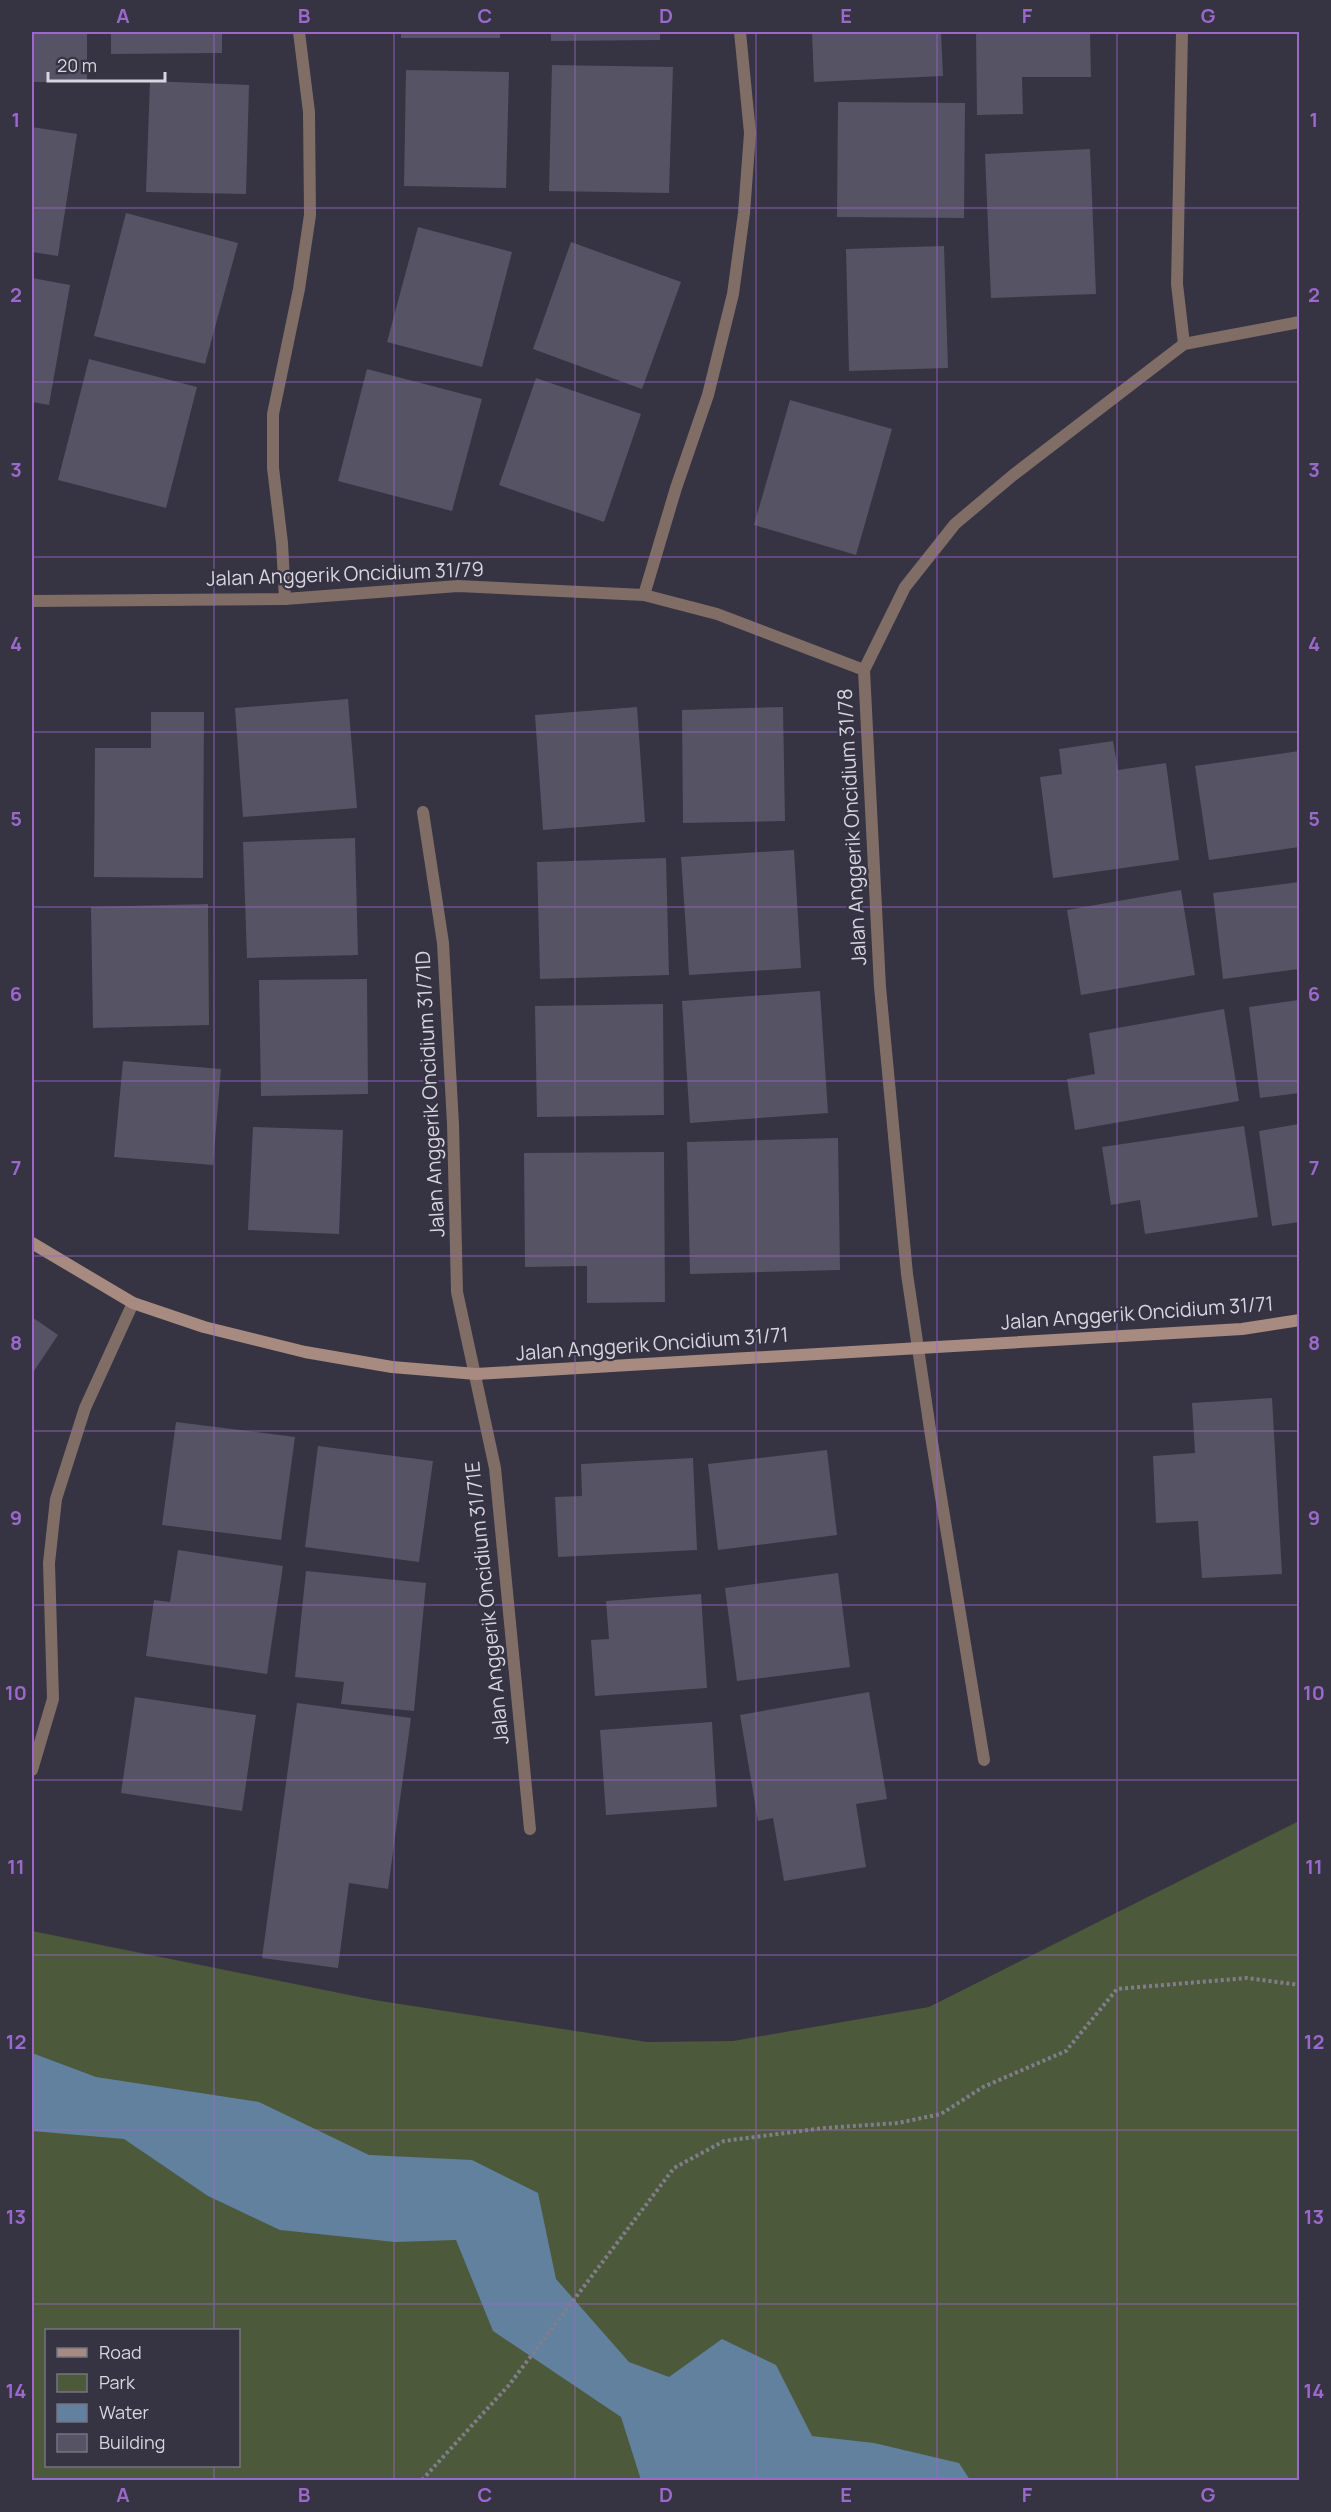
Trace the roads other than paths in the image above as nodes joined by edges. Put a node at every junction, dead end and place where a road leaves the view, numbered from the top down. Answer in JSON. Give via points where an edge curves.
{"nodes":[{"id":1,"x":299,"y":32,"type":"edge"},
{"id":2,"x":740,"y":32,"type":"edge"},
{"id":3,"x":1182,"y":32,"type":"edge"},
{"id":4,"x":1299,"y":322,"type":"edge"},
{"id":5,"x":1184,"y":344,"type":"junction"},
{"id":6,"x":644,"y":595,"type":"junction"},
{"id":7,"x":285,"y":598,"type":"junction"},
{"id":8,"x":32,"y":601,"type":"edge"},
{"id":9,"x":864,"y":670,"type":"junction"},
{"id":10,"x":423,"y":812,"type":"dead end"},
{"id":11,"x":32,"y":1243,"type":"edge"},
{"id":12,"x":133,"y":1303,"type":"junction"},
{"id":13,"x":1299,"y":1320,"type":"edge"},
{"id":14,"x":918,"y":1347,"type":"junction"},
{"id":15,"x":476,"y":1374,"type":"junction"},
{"id":16,"x":984,"y":1760,"type":"dead end"},
{"id":17,"x":32,"y":1770,"type":"edge"},
{"id":18,"x":530,"y":1829,"type":"dead end"}],
"edges":[{"from":1,"to":7,"type":"street","via":[[309,112],[310,215],[273,414],[273,468]]},
{"from":2,"to":6,"type":"street","via":[[750,133],[733,294],[708,395]]},
{"from":3,"to":5,"type":"street","via":[[1177,285]]},
{"from":4,"to":5,"type":"street","name":"Jalan Anggerik Oncidium 31/78"},
{"from":5,"to":9,"type":"street","name":"Jalan Anggerik Oncidium 31/78","via":[[955,524],[905,587]]},
{"from":6,"to":7,"type":"street","name":"Jalan Anggerik Oncidium 31/79","via":[[458,586]]},
{"from":6,"to":9,"type":"street","name":"Jalan Anggerik Oncidium 31/79","via":[[717,614]]},
{"from":7,"to":8,"type":"street","name":"Jalan Anggerik Oncidium 31/79"},
{"from":9,"to":14,"type":"street","name":"Jalan Anggerik Oncidium 31/78","via":[[880,987],[906,1263]]},
{"from":10,"to":15,"type":"street","name":"Jalan Anggerik Oncidium 31/71D","via":[[443,943],[457,1292]]},
{"from":11,"to":12,"type":"street","name":"Jalan Anggerik Oncidium 31/71"},
{"from":12,"to":15,"type":"street","name":"Jalan Anggerik Oncidium 31/71","via":[[204,1327],[305,1352],[392,1367]]},
{"from":12,"to":17,"type":"street","via":[[85,1408],[56,1500],[49,1563],[53,1699]]},
{"from":13,"to":14,"type":"street","name":"Jalan Anggerik Oncidium 31/71","via":[[1242,1329]]},
{"from":14,"to":15,"type":"street","name":"Jalan Anggerik Oncidium 31/71"},
{"from":14,"to":16,"type":"street","name":"Jalan Anggerik Oncidium 31/78"},
{"from":15,"to":18,"type":"street","name":"Jalan Anggerik Oncidium 31/71E","via":[[495,1468]]}]}
